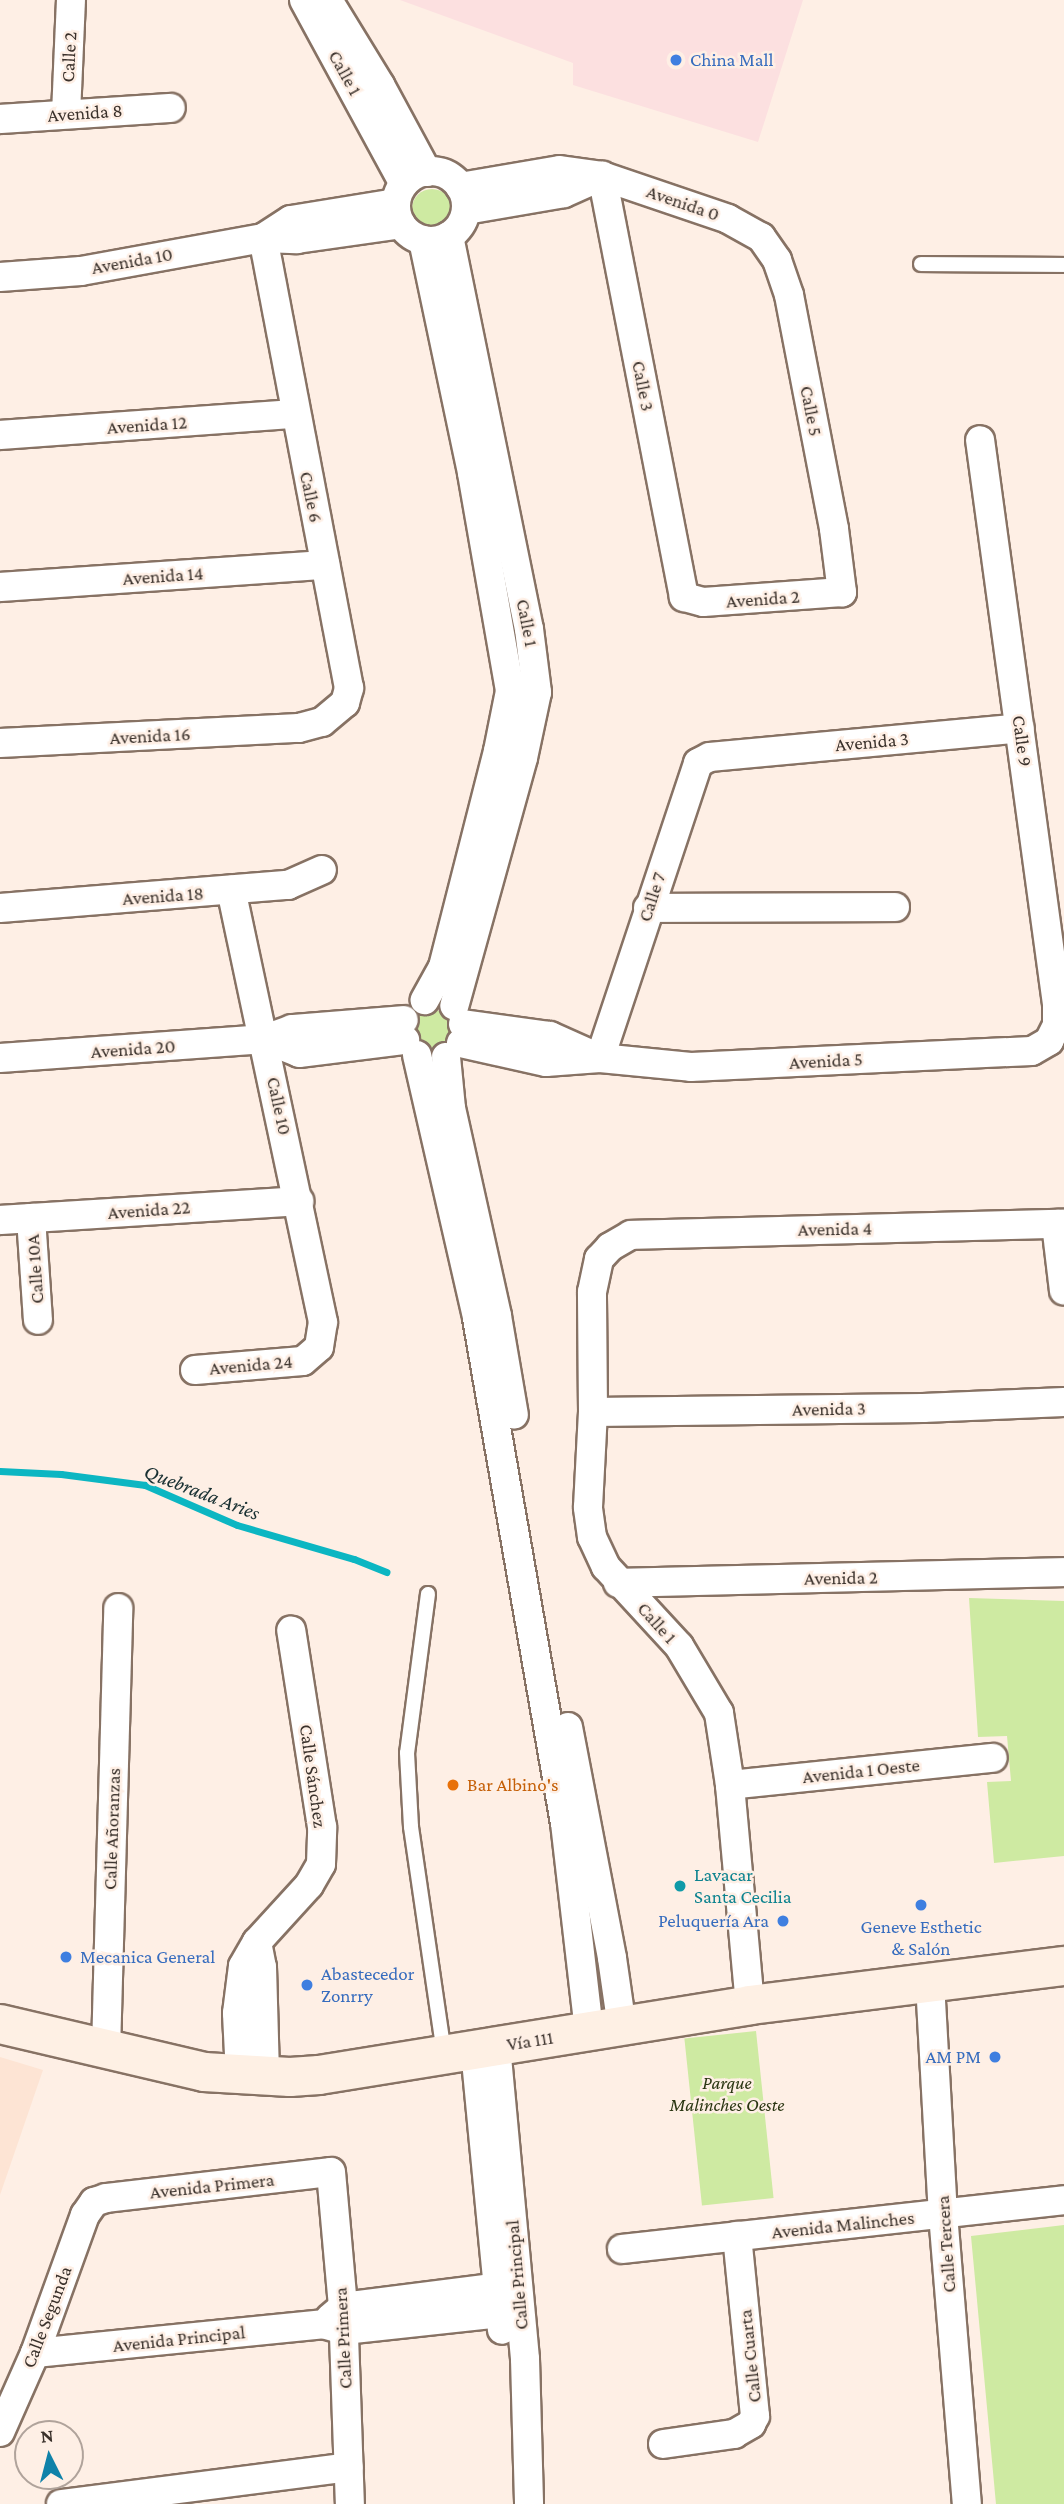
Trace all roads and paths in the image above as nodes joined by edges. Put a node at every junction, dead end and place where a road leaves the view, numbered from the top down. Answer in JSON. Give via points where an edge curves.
{"nodes":[{"id":1,"x":71,"y":0,"type":"edge"},
{"id":2,"x":304,"y":0,"type":"edge"},
{"id":3,"x":328,"y":0,"type":"edge"},
{"id":4,"x":171,"y":108,"type":"dead end"},
{"id":5,"x":66,"y":114,"type":"junction"},
{"id":6,"x":0,"y":119,"type":"edge"},
{"id":7,"x":602,"y":176,"type":"junction"},
{"id":8,"x":463,"y":199,"type":"junction"},
{"id":9,"x":417,"y":210,"type":"junction"},
{"id":10,"x":263,"y":237,"type":"junction"},
{"id":11,"x":761,"y":237,"type":"joint"},
{"id":12,"x":921,"y":264,"type":"dead end"},
{"id":13,"x":1064,"y":265,"type":"edge"},
{"id":14,"x":0,"y":277,"type":"edge"},
{"id":15,"x":294,"y":414,"type":"junction"},
{"id":16,"x":0,"y":435,"type":"edge"},
{"id":17,"x":980,"y":440,"type":"dead end"},
{"id":18,"x":325,"y":565,"type":"junction"},
{"id":19,"x":0,"y":587,"type":"edge"},
{"id":20,"x":842,"y":592,"type":"joint"},
{"id":21,"x":684,"y":597,"type":"joint"},
{"id":22,"x":299,"y":728,"type":"joint"},
{"id":23,"x":1020,"y":728,"type":"junction"},
{"id":24,"x":0,"y":743,"type":"edge"},
{"id":25,"x":510,"y":755,"type":"junction"},
{"id":26,"x":724,"y":756,"type":"joint"},
{"id":27,"x":322,"y":870,"type":"dead end"},
{"id":28,"x":231,"y":890,"type":"junction"},
{"id":29,"x":895,"y":907,"type":"dead end"},
{"id":30,"x":0,"y":908,"type":"edge"},
{"id":31,"x":648,"y":908,"type":"junction"},
{"id":32,"x":425,"y":1000,"type":"junction"},
{"id":33,"x":456,"y":1033,"type":"junction"},
{"id":34,"x":409,"y":1038,"type":"junction"},
{"id":35,"x":265,"y":1039,"type":"junction"},
{"id":36,"x":1049,"y":1041,"type":"joint"},
{"id":37,"x":0,"y":1058,"type":"edge"},
{"id":38,"x":600,"y":1058,"type":"junction"},
{"id":39,"x":299,"y":1201,"type":"junction"},
{"id":40,"x":31,"y":1218,"type":"junction"},
{"id":41,"x":0,"y":1220,"type":"edge"},
{"id":42,"x":1060,"y":1224,"type":"edge"},
{"id":43,"x":610,"y":1247,"type":"joint"},
{"id":44,"x":1064,"y":1291,"type":"edge"},
{"id":45,"x":487,"y":1317,"type":"junction"},
{"id":46,"x":38,"y":1320,"type":"dead end"},
{"id":47,"x":323,"y":1322,"type":"joint"},
{"id":48,"x":195,"y":1370,"type":"dead end"},
{"id":49,"x":1064,"y":1402,"type":"edge"},
{"id":50,"x":593,"y":1412,"type":"junction"},
{"id":51,"x":1064,"y":1572,"type":"edge"},
{"id":52,"x":618,"y":1583,"type":"junction"},
{"id":53,"x":428,"y":1594,"type":"dead end"},
{"id":54,"x":118,"y":1608,"type":"dead end"},
{"id":55,"x":290,"y":1630,"type":"dead end"},
{"id":56,"x":993,"y":1758,"type":"dead end"},
{"id":57,"x":730,"y":1785,"type":"junction"},
{"id":58,"x":1064,"y":1966,"type":"edge"},
{"id":59,"x":930,"y":1983,"type":"junction"},
{"id":60,"x":750,"y":2005,"type":"junction"},
{"id":61,"x":0,"y":2024,"type":"edge"},
{"id":62,"x":606,"y":2029,"type":"junction"},
{"id":63,"x":106,"y":2050,"type":"junction"},
{"id":64,"x":472,"y":2050,"type":"junction"},
{"id":65,"x":252,"y":2076,"type":"junction"},
{"id":66,"x":331,"y":2172,"type":"joint"},
{"id":67,"x":1064,"y":2200,"type":"edge"},
{"id":68,"x":94,"y":2203,"type":"joint"},
{"id":69,"x":943,"y":2214,"type":"junction"},
{"id":70,"x":737,"y":2236,"type":"junction"},
{"id":71,"x":622,"y":2249,"type":"dead end"},
{"id":72,"x":508,"y":2299,"type":"junction"},
{"id":73,"x":337,"y":2320,"type":"junction"},
{"id":74,"x":35,"y":2353,"type":"junction"},
{"id":75,"x":0,"y":2432,"type":"edge"},
{"id":76,"x":663,"y":2444,"type":"dead end"},
{"id":77,"x":349,"y":2468,"type":"junction"},
{"id":78,"x":61,"y":2504,"type":"edge"},
{"id":79,"x":351,"y":2504,"type":"edge"},
{"id":80,"x":509,"y":2504,"type":"edge"},
{"id":81,"x":528,"y":2504,"type":"edge"},
{"id":82,"x":967,"y":2504,"type":"edge"}],
"edges":[{"from":1,"to":5,"type":"street","name":"Calle 2"},
{"from":2,"to":9,"type":"street","name":"Calle 1"},
{"from":3,"to":9,"type":"street","name":"Calle 1","via":[[380,85]]},
{"from":4,"to":5,"type":"street","name":"Avenida 8"},
{"from":5,"to":6,"type":"street","name":"Avenida 8"},
{"from":7,"to":8,"type":"street","via":[[564,192]]},
{"from":7,"to":11,"type":"street","name":"Avenida 0","via":[[728,219]]},
{"from":7,"to":21,"type":"street","name":"Calle 3"},
{"from":8,"to":9,"type":"street","via":[[463,220]]},
{"from":8,"to":9,"type":"street","via":[[446,175]]},
{"from":9,"to":10,"type":"street","name":"Avenida 10","via":[[297,239]]},
{"from":9,"to":25,"type":"street","name":"Calle 1","via":[[484,471],[509,674]]},
{"from":10,"to":14,"type":"street","name":"Avenida 10","via":[[81,271]]},
{"from":10,"to":15,"type":"street","name":"Calle 6"},
{"from":11,"to":20,"type":"street","name":"Calle 5","via":[[777,260],[789,295]]},
{"from":12,"to":13,"type":"lane"},
{"from":15,"to":16,"type":"street","name":"Avenida 12"},
{"from":15,"to":18,"type":"street","name":"Calle 6"},
{"from":17,"to":23,"type":"street","name":"Calle 9"},
{"from":18,"to":19,"type":"street","name":"Avenida 14"},
{"from":18,"to":22,"type":"street","name":"Calle 6","via":[[349,688],[345,703],[333,715]]},
{"from":20,"to":21,"type":"street","name":"Avenida 2","via":[[703,603]]},
{"from":22,"to":24,"type":"street","name":"Avenida 16"},
{"from":23,"to":26,"type":"street","name":"Avenida 3"},
{"from":23,"to":36,"type":"street","name":"Calle 9","via":[[1057,1004],[1057,1025]]},
{"from":25,"to":32,"type":"street","name":"Calle 1","via":[[443,967]]},
{"from":25,"to":33,"type":"street","name":"Calle 1"},
{"from":26,"to":31,"type":"street","name":"Calle 7","via":[[698,762]]},
{"from":27,"to":28,"type":"street","name":"Avenida 18","via":[[288,885]]},
{"from":28,"to":30,"type":"street","name":"Avenida 18"},
{"from":28,"to":35,"type":"street","name":"Calle 10"},
{"from":29,"to":31,"type":"street"},
{"from":31,"to":38,"type":"street","name":"Calle 7"},
{"from":32,"to":33,"type":"street","via":[[445,1001]]},
{"from":32,"to":34,"type":"street","name":"Calle 1","via":[[416,1004]]},
{"from":33,"to":34,"type":"street","name":"Avenida 20","via":[[426,1059]]},
{"from":33,"to":38,"type":"street","name":"Avenida 5","via":[[550,1036]]},
{"from":33,"to":45,"type":"street","via":[[451,1108]]},
{"from":34,"to":35,"type":"street","name":"Avenida 20","via":[[292,1029]]},
{"from":34,"to":45,"type":"street"},
{"from":35,"to":37,"type":"street","name":"Avenida 20"},
{"from":35,"to":39,"type":"street","name":"Calle 10"},
{"from":36,"to":38,"type":"street","name":"Avenida 5","via":[[1032,1051],[691,1067]]},
{"from":39,"to":40,"type":"street","name":"Avenida 22"},
{"from":39,"to":47,"type":"street","name":"Calle 10"},
{"from":40,"to":41,"type":"street","name":"Avenida 22"},
{"from":40,"to":46,"type":"street","name":"Calle 10A"},
{"from":42,"to":43,"type":"street","name":"Avenida 4","via":[[663,1233],[631,1235]]},
{"from":42,"to":44,"type":"street"},
{"from":43,"to":50,"type":"street","name":"Calle 1","via":[[599,1259],[592,1292]]},
{"from":45,"to":62,"type":"street"},
{"from":47,"to":48,"type":"street","name":"Avenida 24","via":[[319,1347],[303,1361]]},
{"from":49,"to":50,"type":"street","name":"Avenida 3"},
{"from":50,"to":52,"type":"street","name":"Calle 1","via":[[588,1507],[592,1537],[598,1555]]},
{"from":51,"to":52,"type":"street","name":"Avenida 2"},
{"from":52,"to":57,"type":"street","name":"Calle 1","via":[[679,1646],[719,1713]]},
{"from":53,"to":64,"type":"lane","via":[[407,1752],[411,1827]]},
{"from":54,"to":63,"type":"street","name":"Calle Añoranzas"},
{"from":55,"to":65,"type":"street","name":"Calle Sánchez","via":[[322,1827],[321,1864],[309,1885],[257,1941],[243,1966],[237,2013]]},
{"from":56,"to":57,"type":"street","name":"Avenida 1 Oeste"},
{"from":57,"to":60,"type":"street","name":"Calle 1"},
{"from":58,"to":59,"type":"main road","name":"Vía 111"},
{"from":59,"to":60,"type":"main road","name":"Vía 111"},
{"from":59,"to":69,"type":"street","name":"Calle Tercera"},
{"from":60,"to":62,"type":"main road","name":"Vía 111"},
{"from":61,"to":63,"type":"main road","name":"Vía 111"},
{"from":62,"to":64,"type":"main road","name":"Vía 111"},
{"from":63,"to":65,"type":"main road","name":"Vía 111","via":[[204,2072]]},
{"from":64,"to":65,"type":"main road","name":"Vía 111","via":[[319,2075]]},
{"from":64,"to":72,"type":"street","name":"Calle Principal"},
{"from":66,"to":68,"type":"street","name":"Avenida Primera"},
{"from":66,"to":73,"type":"street","name":"Calle Primera"},
{"from":67,"to":69,"type":"street","name":"Avenida Malinches"},
{"from":68,"to":74,"type":"street","name":"Calle Segunda","via":[[85,2215]]},
{"from":69,"to":70,"type":"street","name":"Avenida Malinches"},
{"from":69,"to":82,"type":"street","name":"Calle Tercera"},
{"from":70,"to":71,"type":"street","name":"Avenida Malinches"},
{"from":70,"to":76,"type":"street","name":"Calle Cuarta","via":[[755,2416],[734,2434]]},
{"from":72,"to":73,"type":"street","name":"Avenida Principal"},
{"from":72,"to":80,"type":"street","name":"Calle Principal"},
{"from":72,"to":81,"type":"street","name":"Calle Principal","via":[[524,2359]]},
{"from":73,"to":74,"type":"street","name":"Avenida Principal"},
{"from":73,"to":77,"type":"street","name":"Calle Primera"},
{"from":74,"to":75,"type":"street","name":"Calle Segunda"},
{"from":77,"to":78,"type":"street"},
{"from":77,"to":79,"type":"street","name":"Calle Primera"}]}
